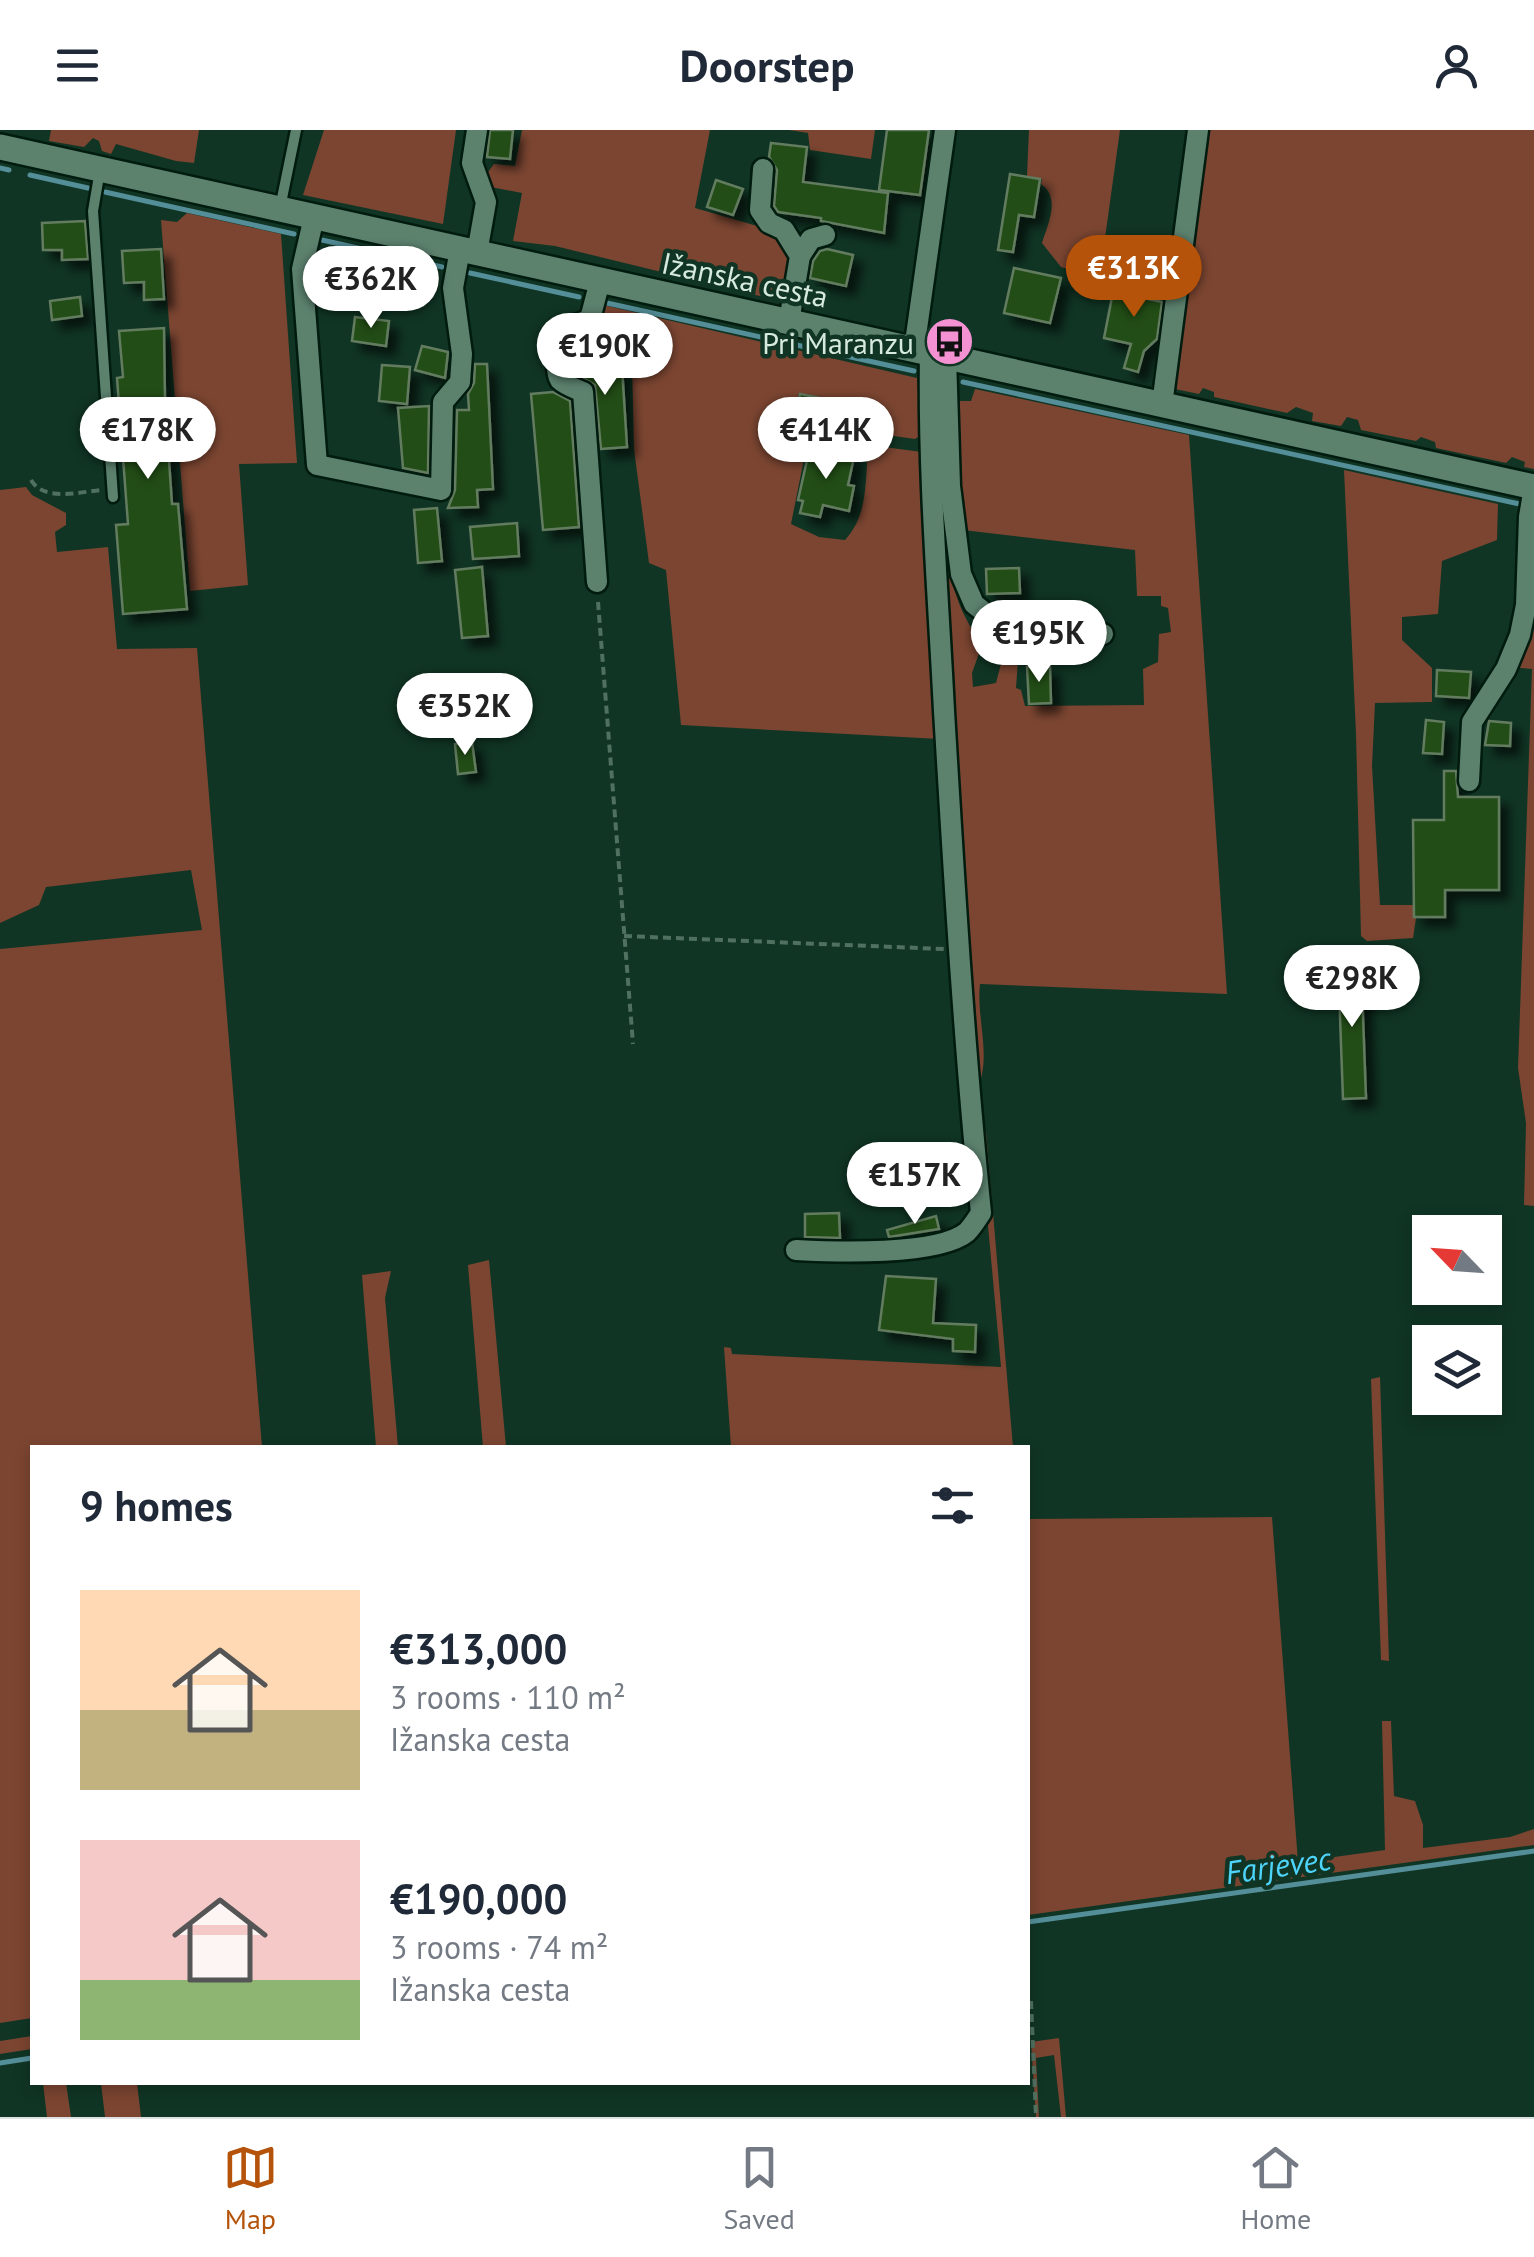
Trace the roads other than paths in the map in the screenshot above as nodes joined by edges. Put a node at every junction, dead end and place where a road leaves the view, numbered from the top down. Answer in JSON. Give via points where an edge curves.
{"nodes":[{"id":1,"x":296,"y":130,"type":"edge"},
{"id":2,"x":478,"y":130,"type":"edge"},
{"id":3,"x":945,"y":130,"type":"edge"},
{"id":4,"x":1198,"y":130,"type":"edge"},
{"id":5,"x":0,"y":147,"type":"edge"},
{"id":6,"x":763,"y":169,"type":"dead end"},
{"id":7,"x":100,"y":170,"type":"junction"},
{"id":8,"x":280,"y":210,"type":"junction"},
{"id":9,"x":314,"y":217,"type":"junction"},
{"id":10,"x":825,"y":235,"type":"dead end"},
{"id":11,"x":468,"y":251,"type":"junction"},
{"id":12,"x":800,"y":256,"type":"junction"},
{"id":13,"x":600,"y":280,"type":"junction"},
{"id":14,"x":789,"y":322,"type":"junction"},
{"id":15,"x":930,"y":353,"type":"junction"},
{"id":16,"x":1162,"y":405,"type":"junction"},
{"id":17,"x":1534,"y":487,"type":"edge"},
{"id":18,"x":113,"y":493,"type":"road end"},
{"id":19,"x":596,"y":582,"type":"road end"},
{"id":20,"x":1103,"y":634,"type":"dead end"},
{"id":21,"x":1469,"y":781,"type":"dead end"},
{"id":22,"x":796,"y":1250,"type":"dead end"}],
"edges":[{"from":1,"to":8,"type":"lane"},
{"from":2,"to":11,"type":"street","via":[[472,163],[486,202]]},
{"from":3,"to":15,"type":"street"},
{"from":4,"to":16,"type":"street"},
{"from":5,"to":7,"type":"street","name":"Ižanska cesta"},
{"from":6,"to":12,"type":"street","via":[[760,210]]},
{"from":7,"to":8,"type":"street","name":"Ižanska cesta"},
{"from":7,"to":18,"type":"lane","via":[[92,211]]},
{"from":8,"to":9,"type":"street","name":"Ižanska cesta"},
{"from":9,"to":11,"type":"street","name":"Ižanska cesta"},
{"from":9,"to":11,"type":"street","via":[[302,268],[318,465],[441,490],[443,402],[460,382],[462,354],[453,288]]},
{"from":10,"to":12,"type":"street","via":[[811,239]]},
{"from":11,"to":13,"type":"street","name":"Ižanska cesta"},
{"from":12,"to":14,"type":"street"},
{"from":13,"to":14,"type":"street","name":"Ižanska cesta"},
{"from":13,"to":19,"type":"street","via":[[590,319],[564,330],[558,375],[582,392]]},
{"from":14,"to":15,"type":"street","name":"Ižanska cesta"},
{"from":15,"to":16,"type":"street","name":"Ižanska cesta"},
{"from":15,"to":20,"type":"street","via":[[962,574],[974,604],[1004,628]]},
{"from":15,"to":22,"type":"street","via":[[930,470],[966,1069],[981,1213],[966,1234],[934,1244],[864,1254]]},
{"from":16,"to":17,"type":"street","name":"Ižanska cesta"},
{"from":17,"to":21,"type":"street","via":[[1520,635],[1472,722]]}]}
